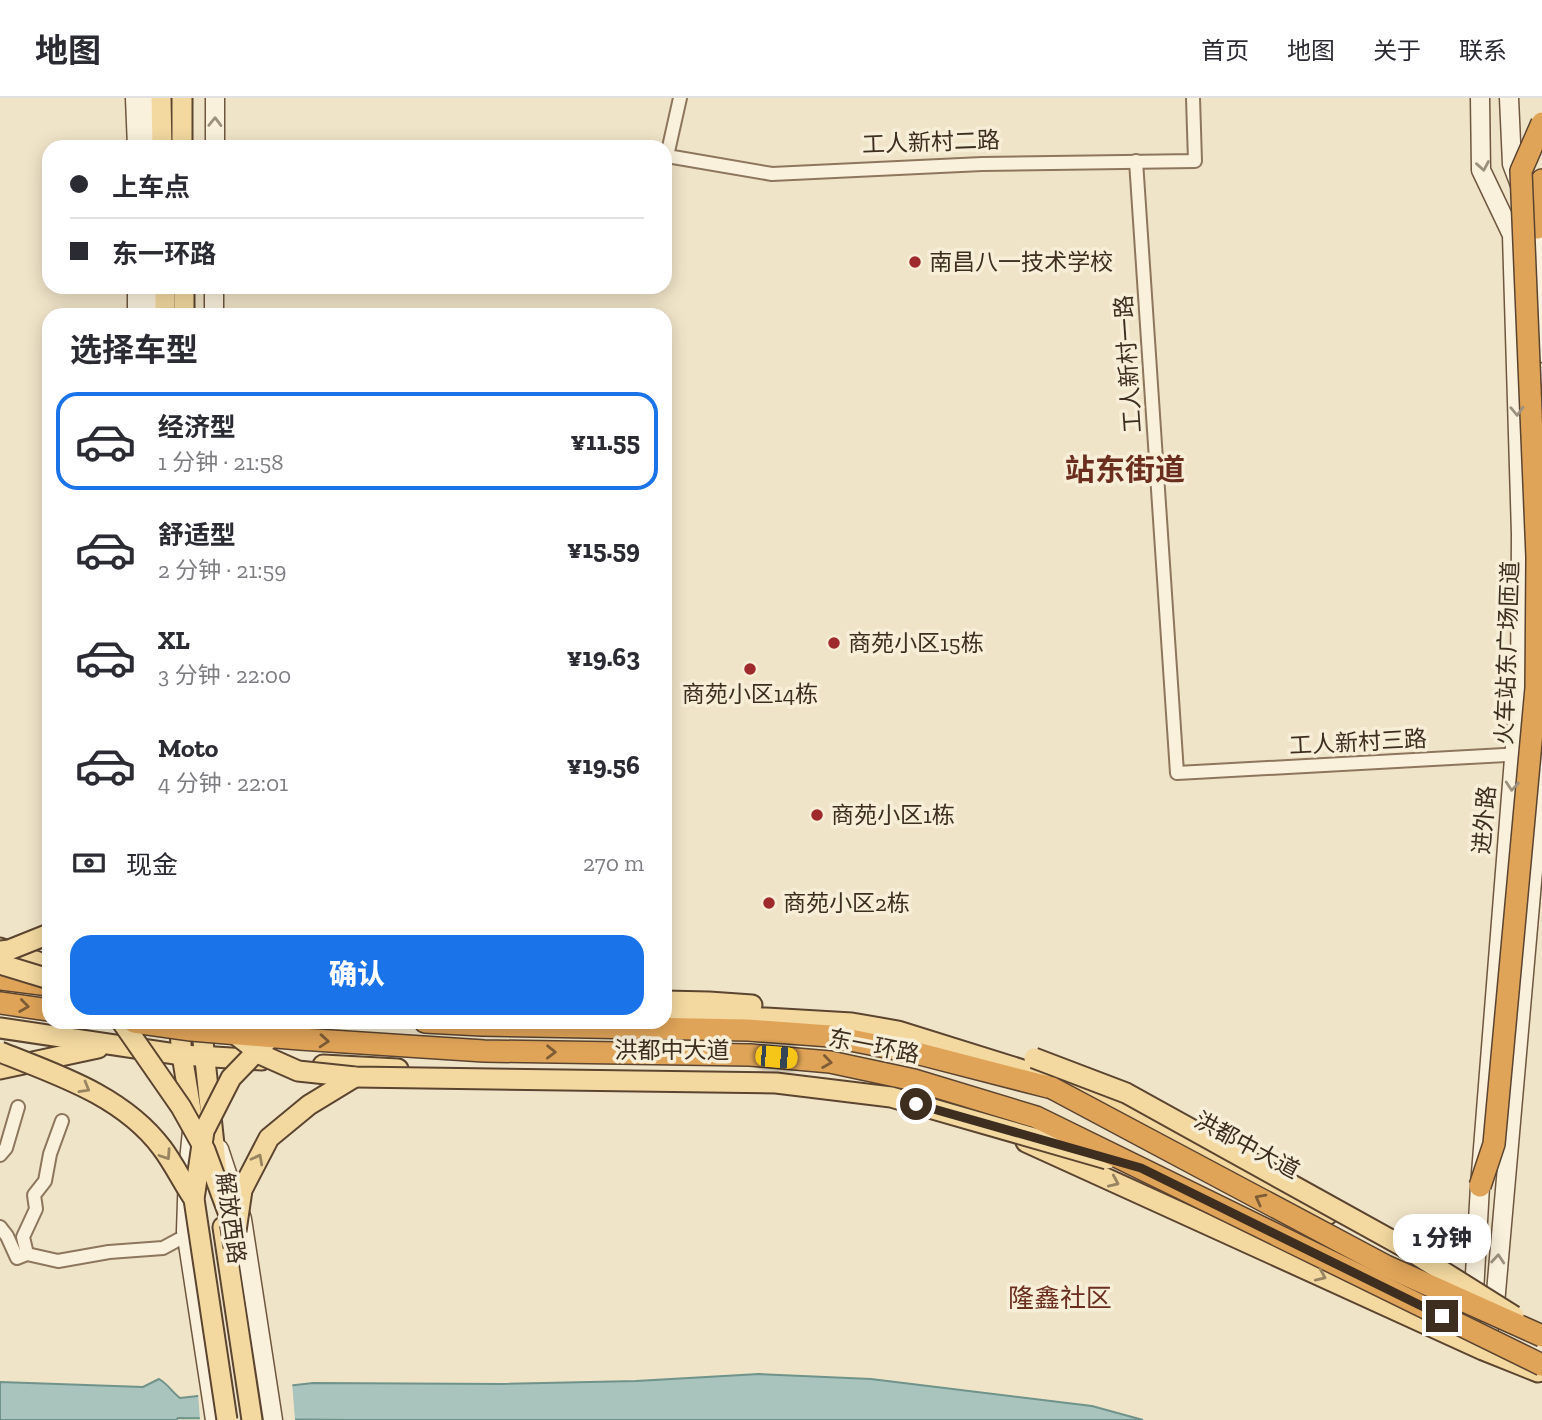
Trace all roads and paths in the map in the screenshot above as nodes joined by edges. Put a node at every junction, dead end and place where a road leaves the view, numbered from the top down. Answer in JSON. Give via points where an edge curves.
{"nodes":[{"id":1,"x":135,"y":98,"type":"edge"},
{"id":2,"x":150,"y":98,"type":"edge"},
{"id":3,"x":161,"y":98,"type":"edge"},
{"id":4,"x":182,"y":98,"type":"edge"},
{"id":5,"x":188,"y":98,"type":"edge"},
{"id":6,"x":215,"y":98,"type":"edge"},
{"id":7,"x":680,"y":98,"type":"edge"},
{"id":8,"x":1193,"y":98,"type":"edge"},
{"id":9,"x":1480,"y":98,"type":"edge"},
{"id":10,"x":1509,"y":98,"type":"edge"},
{"id":11,"x":1542,"y":123,"type":"edge"},
{"id":12,"x":137,"y":140,"type":"edge"},
{"id":13,"x":150,"y":140,"type":"edge"},
{"id":14,"x":162,"y":140,"type":"edge"},
{"id":15,"x":182,"y":140,"type":"edge"},
{"id":16,"x":188,"y":140,"type":"edge"},
{"id":17,"x":215,"y":140,"type":"edge"},
{"id":18,"x":671,"y":140,"type":"edge"},
{"id":19,"x":672,"y":157,"type":"edge"},
{"id":20,"x":1136,"y":161,"type":"junction"},
{"id":21,"x":1542,"y":180,"type":"edge"},
{"id":22,"x":1540,"y":228,"type":"edge"},
{"id":23,"x":1512,"y":235,"type":"junction"},
{"id":24,"x":1542,"y":353,"type":"edge"},
{"id":25,"x":1542,"y":753,"type":"edge"},
{"id":26,"x":1514,"y":755,"type":"junction"},
{"id":27,"x":1542,"y":768,"type":"edge"},
{"id":28,"x":1177,"y":773,"type":"joint"},
{"id":29,"x":42,"y":937,"type":"edge"},
{"id":30,"x":0,"y":950,"type":"edge"},
{"id":31,"x":0,"y":964,"type":"edge"},
{"id":32,"x":42,"y":965,"type":"edge"},
{"id":33,"x":0,"y":972,"type":"edge"},
{"id":34,"x":0,"y":979,"type":"edge"},
{"id":35,"x":42,"y":979,"type":"edge"},
{"id":36,"x":42,"y":980,"type":"edge"},
{"id":37,"x":42,"y":981,"type":"edge"},
{"id":38,"x":672,"y":1001,"type":"edge"},
{"id":39,"x":0,"y":1003,"type":"edge"},
{"id":40,"x":42,"y":1009,"type":"edge"},
{"id":41,"x":672,"y":1015,"type":"edge"},
{"id":42,"x":0,"y":1028,"type":"edge"},
{"id":43,"x":127,"y":1029,"type":"edge"},
{"id":44,"x":180,"y":1029,"type":"edge"},
{"id":45,"x":189,"y":1029,"type":"edge"},
{"id":46,"x":202,"y":1029,"type":"edge"},
{"id":47,"x":228,"y":1029,"type":"edge"},
{"id":48,"x":278,"y":1029,"type":"edge"},
{"id":49,"x":672,"y":1029,"type":"edge"},
{"id":50,"x":114,"y":1045,"type":"junction"},
{"id":51,"x":0,"y":1052,"type":"edge"},
{"id":52,"x":182,"y":1055,"type":"junction"},
{"id":53,"x":204,"y":1056,"type":"junction"},
{"id":54,"x":0,"y":1069,"type":"edge"},
{"id":55,"x":355,"y":1077,"type":"junction"},
{"id":56,"x":18,"y":1107,"type":"dead end"},
{"id":57,"x":193,"y":1120,"type":"junction"},
{"id":58,"x":62,"y":1121,"type":"dead end"},
{"id":59,"x":0,"y":1155,"type":"edge"},
{"id":60,"x":1141,"y":1168,"type":"junction"},
{"id":61,"x":1480,"y":1186,"type":"junction"},
{"id":62,"x":194,"y":1199,"type":"junction"},
{"id":63,"x":0,"y":1227,"type":"edge"},
{"id":64,"x":187,"y":1235,"type":"junction"},
{"id":65,"x":234,"y":1247,"type":"junction"},
{"id":66,"x":27,"y":1254,"type":"junction"},
{"id":67,"x":1474,"y":1292,"type":"junction"},
{"id":68,"x":1494,"y":1304,"type":"junction"},
{"id":69,"x":1542,"y":1328,"type":"edge"},
{"id":70,"x":1542,"y":1335,"type":"edge"},
{"id":71,"x":1463,"y":1340,"type":"junction"},
{"id":72,"x":1483,"y":1350,"type":"junction"},
{"id":73,"x":244,"y":1356,"type":"junction"},
{"id":74,"x":1542,"y":1366,"type":"edge"},
{"id":75,"x":1542,"y":1374,"type":"edge"},
{"id":76,"x":215,"y":1420,"type":"edge"},
{"id":77,"x":227,"y":1420,"type":"edge"},
{"id":78,"x":237,"y":1420,"type":"edge"},
{"id":79,"x":252,"y":1420,"type":"edge"},
{"id":80,"x":261,"y":1420,"type":"edge"},
{"id":81,"x":273,"y":1420,"type":"edge"}],
"edges":[{"from":1,"to":12,"type":"street"},
{"from":2,"to":13,"type":"street"},
{"from":3,"to":14,"type":"main road"},
{"from":4,"to":15,"type":"main road"},
{"from":5,"to":16,"type":"street"},
{"from":17,"to":6,"type":"street","one_way":true},
{"from":7,"to":18,"type":"street","name":"工人新村二路"},
{"from":8,"to":20,"type":"street","name":"工人新村二路","via":[[1195,161]]},
{"from":9,"to":23,"type":"street","name":"进外路","one_way":true,"via":[[1481,170]]},
{"from":10,"to":22,"type":"street","via":[[1512,164]]},
{"from":11,"to":61,"type":"highway","name":"火车站东广场匝道","bridge":true,"via":[[1521,171],[1537,557],[1536,688],[1494,1144]]},
{"from":19,"to":20,"type":"street","name":"工人新村二路","via":[[772,174]]},
{"from":20,"to":28,"type":"street","name":"工人新村一路"},
{"from":21,"to":22,"type":"highway"},
{"from":22,"to":23,"type":"street"},
{"from":22,"to":24,"type":"street"},
{"from":23,"to":26,"type":"street","name":"进外路","one_way":true,"via":[[1521,534],[1520,683]]},
{"from":25,"to":26,"type":"street","name":"工人新村三路"},
{"from":26,"to":28,"type":"street","name":"工人新村三路"},
{"from":26,"to":61,"type":"street","name":"进外路","one_way":true},
{"from":68,"to":27,"type":"street","one_way":true},
{"from":29,"to":30,"type":"main road","bridge":true},
{"from":30,"to":32,"type":"main road"},
{"from":31,"to":35,"type":"main road","bridge":true},
{"from":33,"to":36,"type":"main road"},
{"from":34,"to":37,"type":"highway"},
{"from":38,"to":70,"type":"main road","bridge":true,"via":[[852,1014],[1048,1063],[1126,1093],[1404,1247]]},
{"from":39,"to":40,"type":"highway","one_way":true},
{"from":41,"to":67,"type":"main road","name":"洪都中大道","via":[[852,1023],[898,1031],[1093,1092]]},
{"from":42,"to":50,"type":"main road","name":"洪都中大道"},
{"from":43,"to":65,"type":"main road","bridge":true,"via":[[205,1150],[229,1215]]},
{"from":44,"to":52,"type":"main road","name":"解放西路"},
{"from":45,"to":60,"type":"highway","name":"东一环路","one_way":true,"bridge":true,"via":[[471,1050],[750,1055],[830,1062],[914,1080],[1036,1117]]},
{"from":46,"to":53,"type":"main road","name":"解放西路"},
{"from":47,"to":55,"type":"main road","bridge":true,"via":[[262,1055],[299,1071]]},
{"from":48,"to":62,"type":"main road","bridge":true,"via":[[231,1078],[204,1131]]},
{"from":70,"to":49,"type":"highway","name":"东一环路","one_way":true,"bridge":true,"via":[[1386,1266],[1052,1088],[830,1036]]},
{"from":50,"to":52,"type":"main road","name":"洪都中大道"},
{"from":50,"to":54,"type":"main road"},
{"from":51,"to":62,"type":"main road","one_way":true,"bridge":true,"via":[[78,1083],[132,1115],[162,1148]]},
{"from":52,"to":53,"type":"main road","name":"洪都中大道"},
{"from":52,"to":57,"type":"main road","name":"解放西路"},
{"from":53,"to":71,"type":"main road","name":"洪都中大道","one_way":true,"via":[[542,1074],[763,1074],[926,1099]]},
{"from":53,"to":73,"type":"main road","name":"解放西路","via":[[223,1225]]},
{"from":55,"to":60,"type":"main road","bridge":true,"via":[[775,1083],[891,1097]]},
{"from":65,"to":55,"type":"main road","one_way":true,"bridge":true,"via":[[242,1190],[269,1139],[309,1105]]},
{"from":56,"to":59,"type":"street"},
{"from":57,"to":64,"type":"street"},
{"from":57,"to":73,"type":"main road","name":"解放西路"},
{"from":58,"to":66,"type":"street","via":[[45,1181],[34,1195],[36,1209],[23,1237]]},
{"from":60,"to":74,"type":"highway","name":"东一环路","bridge":true},
{"from":61,"to":67,"type":"street","name":"进外路"},
{"from":62,"to":77,"type":"main road","bridge":true},
{"from":63,"to":66,"type":"street","via":[[17,1258]]},
{"from":64,"to":66,"type":"street","via":[[163,1248],[58,1261]]},
{"from":64,"to":76,"type":"street"},
{"from":65,"to":80,"type":"main road"},
{"from":67,"to":68,"type":"main road","name":"洪都中大道"},
{"from":67,"to":71,"type":"street","name":"进外路"},
{"from":68,"to":69,"type":"main road","name":"洪都中大道"},
{"from":68,"to":72,"type":"street"},
{"from":71,"to":72,"type":"main road","name":"洪都中大道"},
{"from":72,"to":75,"type":"main road","name":"洪都中大道"},
{"from":73,"to":78,"type":"main road","name":"解放西路"},
{"from":73,"to":79,"type":"main road","name":"解放西路"},
{"from":73,"to":81,"type":"street"}]}
